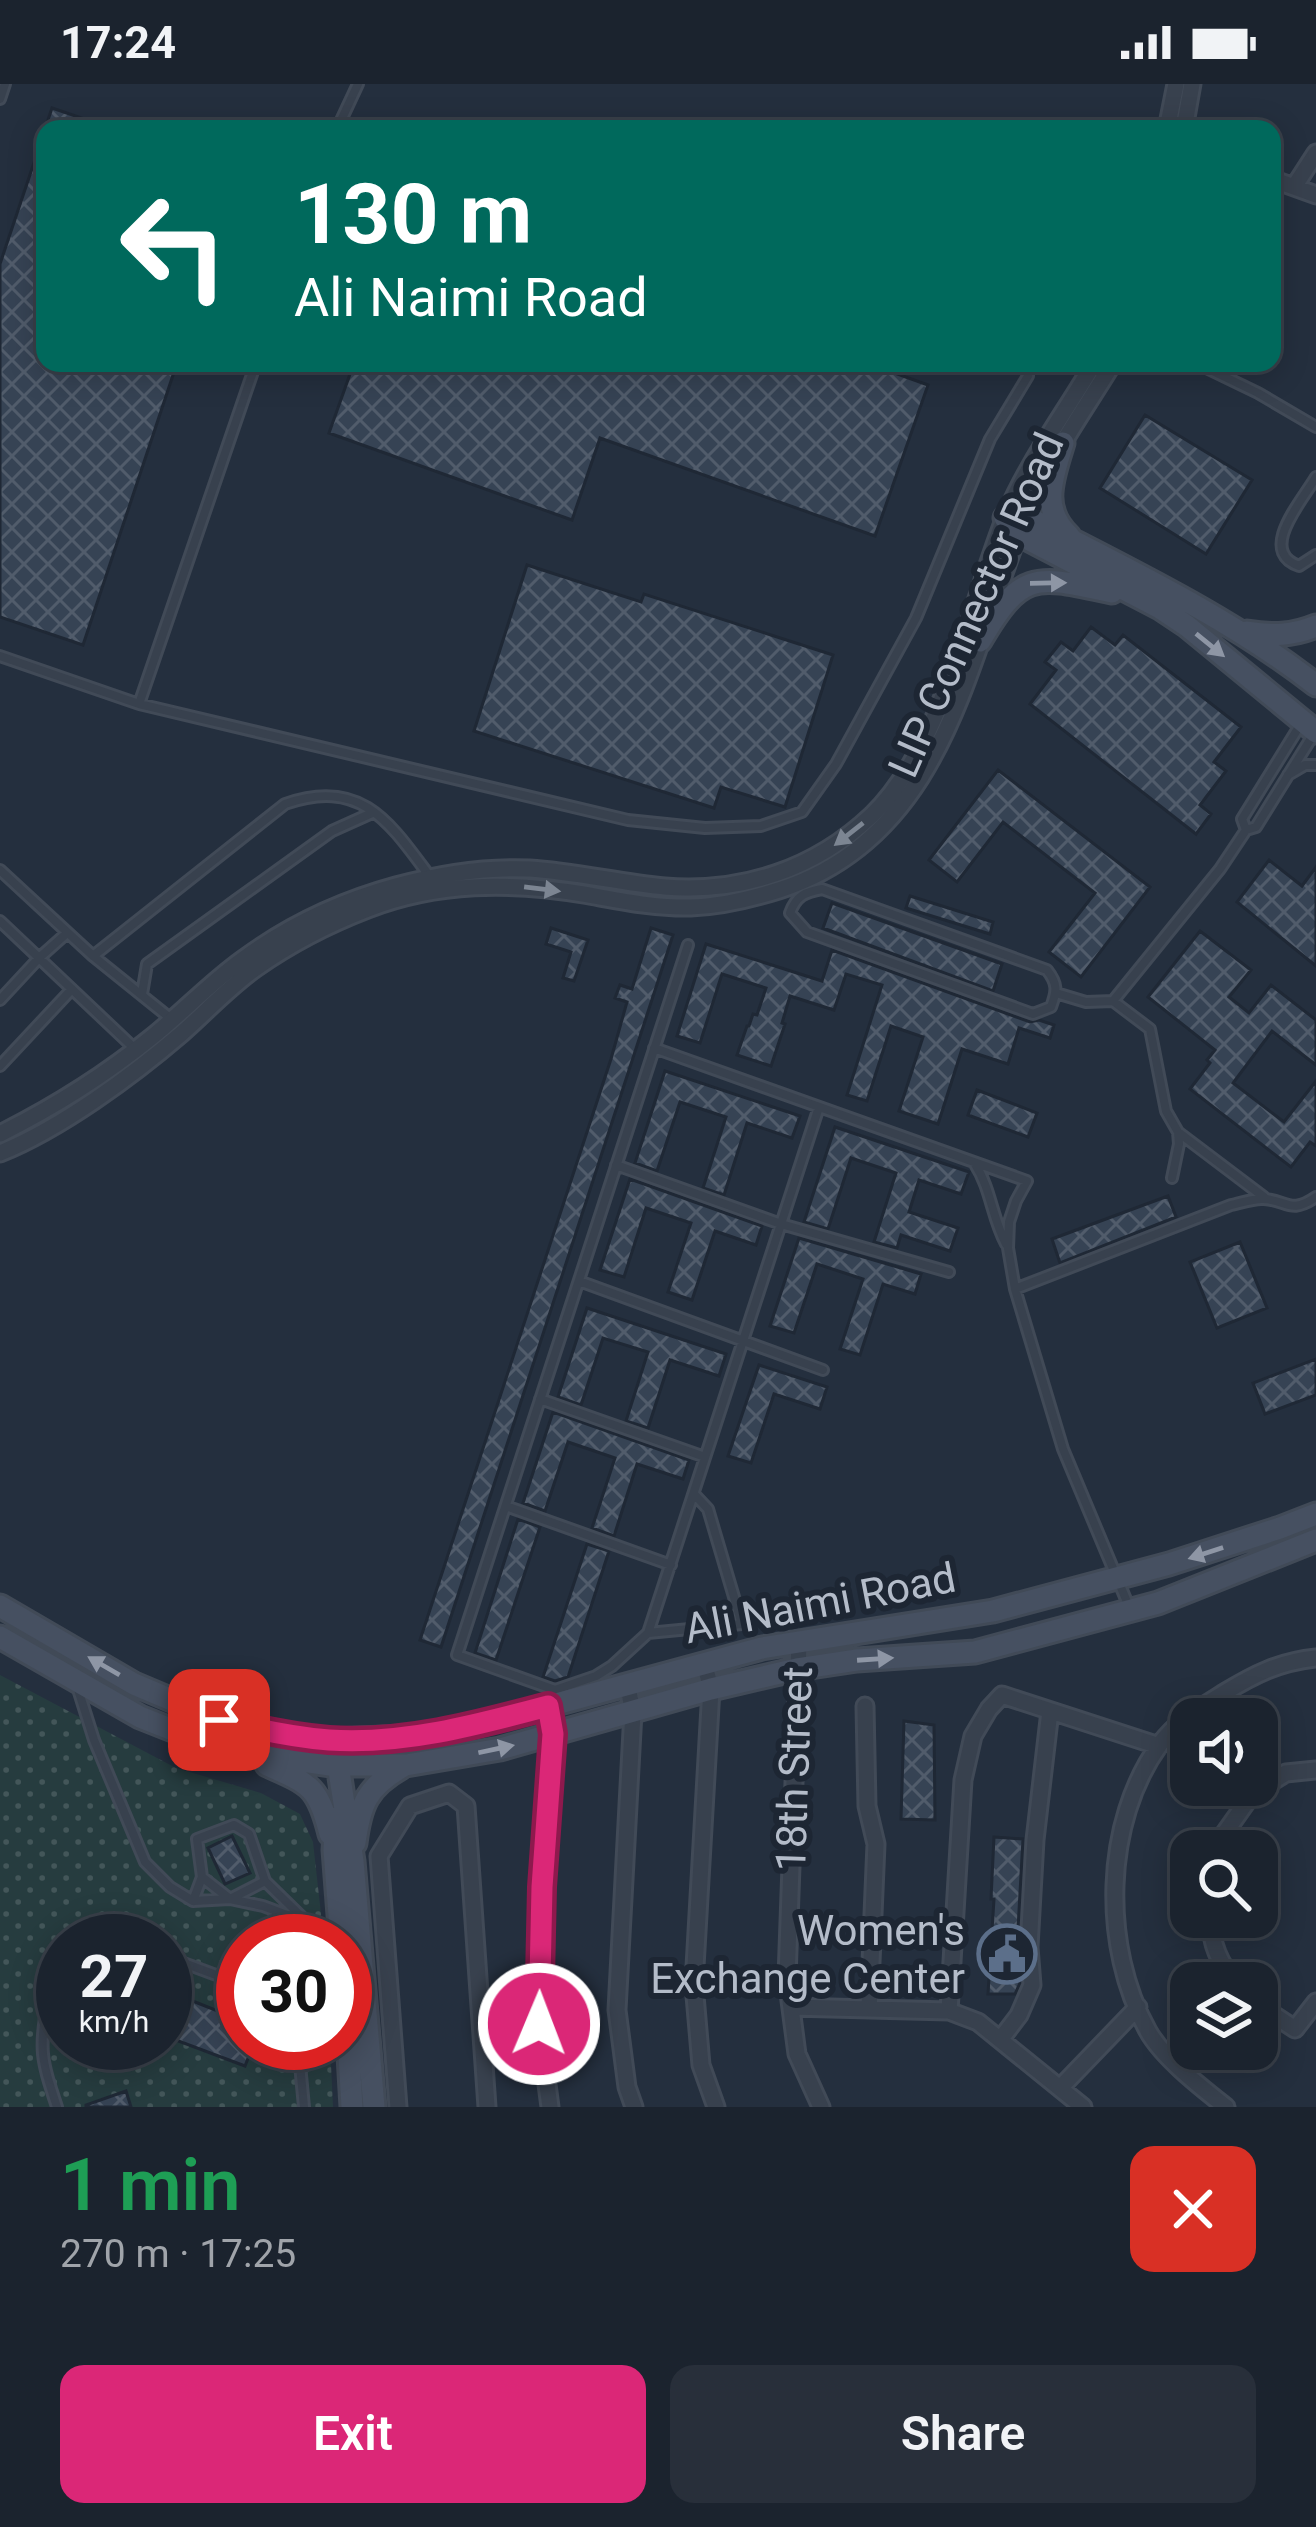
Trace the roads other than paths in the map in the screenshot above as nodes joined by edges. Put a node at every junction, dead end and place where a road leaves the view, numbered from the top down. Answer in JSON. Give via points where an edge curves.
{"nodes":[{"id":1,"x":5,"y":84,"type":"edge"},
{"id":2,"x":356,"y":84,"type":"edge"},
{"id":3,"x":1176,"y":84,"type":"edge"},
{"id":4,"x":1192,"y":84,"type":"edge"},
{"id":5,"x":0,"y":99,"type":"edge"},
{"id":6,"x":341,"y":120,"type":"edge"},
{"id":7,"x":1169,"y":120,"type":"edge"},
{"id":8,"x":1186,"y":120,"type":"edge"},
{"id":9,"x":1316,"y":153,"type":"edge"},
{"id":10,"x":1281,"y":182,"type":"edge"},
{"id":11,"x":1294,"y":187,"type":"junction"},
{"id":12,"x":1316,"y":195,"type":"edge"},
{"id":13,"x":253,"y":372,"type":"edge"},
{"id":14,"x":1088,"y":372,"type":"edge"},
{"id":15,"x":1107,"y":372,"type":"edge"},
{"id":16,"x":1215,"y":372,"type":"edge"},
{"id":17,"x":1028,"y":376,"type":"dead end"},
{"id":18,"x":1316,"y":427,"type":"edge"},
{"id":19,"x":1063,"y":442,"type":"junction"},
{"id":20,"x":1316,"y":477,"type":"edge"},
{"id":21,"x":1016,"y":523,"type":"junction"},
{"id":22,"x":1078,"y":544,"type":"junction"},
{"id":23,"x":1316,"y":555,"type":"edge"},
{"id":24,"x":1143,"y":599,"type":"junction"},
{"id":25,"x":1316,"y":626,"type":"edge"},
{"id":26,"x":1239,"y":631,"type":"junction"},
{"id":27,"x":980,"y":641,"type":"junction"},
{"id":28,"x":0,"y":656,"type":"edge"},
{"id":29,"x":1316,"y":685,"type":"edge"},
{"id":30,"x":1316,"y":698,"type":"edge"},
{"id":31,"x":139,"y":704,"type":"junction"},
{"id":32,"x":1312,"y":729,"type":"edge"},
{"id":33,"x":1316,"y":765,"type":"edge"},
{"id":34,"x":1287,"y":776,"type":"junction"},
{"id":35,"x":374,"y":812,"type":"junction"},
{"id":36,"x":1246,"y":830,"type":"junction"},
{"id":37,"x":830,"y":868,"type":"junction"},
{"id":38,"x":0,"y":870,"type":"edge"},
{"id":39,"x":435,"y":884,"type":"junction"},
{"id":40,"x":822,"y":889,"type":"junction"},
{"id":41,"x":0,"y":921,"type":"edge"},
{"id":42,"x":68,"y":934,"type":"junction"},
{"id":43,"x":688,"y":945,"type":"dead end"},
{"id":44,"x":93,"y":956,"type":"junction"},
{"id":45,"x":39,"y":958,"type":"junction"},
{"id":46,"x":72,"y":989,"type":"junction"},
{"id":47,"x":1056,"y":993,"type":"junction"},
{"id":48,"x":142,"y":994,"type":"junction"},
{"id":49,"x":0,"y":1000,"type":"edge"},
{"id":50,"x":1113,"y":1001,"type":"junction"},
{"id":51,"x":178,"y":1025,"type":"junction"},
{"id":52,"x":654,"y":1048,"type":"junction"},
{"id":53,"x":142,"y":1056,"type":"junction"},
{"id":54,"x":0,"y":1066,"type":"edge"},
{"id":55,"x":819,"y":1107,"type":"junction"},
{"id":56,"x":1178,"y":1132,"type":"junction"},
{"id":57,"x":0,"y":1134,"type":"edge"},
{"id":58,"x":0,"y":1154,"type":"edge"},
{"id":59,"x":975,"y":1162,"type":"junction"},
{"id":60,"x":616,"y":1165,"type":"junction"},
{"id":61,"x":1172,"y":1178,"type":"dead end"},
{"id":62,"x":1316,"y":1197,"type":"edge"},
{"id":63,"x":1265,"y":1198,"type":"junction"},
{"id":64,"x":781,"y":1224,"type":"junction"},
{"id":65,"x":1008,"y":1248,"type":"junction"},
{"id":66,"x":950,"y":1272,"type":"dead end"},
{"id":67,"x":579,"y":1281,"type":"junction"},
{"id":68,"x":1015,"y":1289,"type":"junction"},
{"id":69,"x":744,"y":1339,"type":"junction"},
{"id":70,"x":823,"y":1370,"type":"dead end"},
{"id":71,"x":540,"y":1399,"type":"junction"},
{"id":72,"x":705,"y":1457,"type":"junction"},
{"id":73,"x":694,"y":1494,"type":"junction"},
{"id":74,"x":506,"y":1506,"type":"junction"},
{"id":75,"x":1316,"y":1514,"type":"edge"},
{"id":76,"x":1316,"y":1540,"type":"edge"},
{"id":77,"x":670,"y":1564,"type":"junction"},
{"id":78,"x":1118,"y":1578,"type":"junction"},
{"id":79,"x":0,"y":1606,"type":"edge"},
{"id":80,"x":1131,"y":1610,"type":"junction"},
{"id":81,"x":648,"y":1633,"type":"junction"},
{"id":82,"x":0,"y":1637,"type":"edge"},
{"id":83,"x":799,"y":1642,"type":"junction"},
{"id":84,"x":1316,"y":1658,"type":"edge"},
{"id":85,"x":704,"y":1662,"type":"junction"},
{"id":86,"x":797,"y":1669,"type":"junction"},
{"id":87,"x":76,"y":1681,"type":"junction"},
{"id":88,"x":627,"y":1683,"type":"junction"},
{"id":89,"x":711,"y":1689,"type":"junction"},
{"id":90,"x":548,"y":1706,"type":"junction"},
{"id":91,"x":865,"y":1706,"type":"dead end"},
{"id":92,"x":1050,"y":1711,"type":"junction"},
{"id":93,"x":632,"y":1712,"type":"junction"},
{"id":94,"x":553,"y":1734,"type":"junction"},
{"id":95,"x":333,"y":1740,"type":"junction"},
{"id":96,"x":1159,"y":1745,"type":"junction"},
{"id":97,"x":238,"y":1752,"type":"junction"},
{"id":98,"x":334,"y":1765,"type":"junction"},
{"id":99,"x":406,"y":1765,"type":"junction"},
{"id":100,"x":1316,"y":1770,"type":"edge"},
{"id":101,"x":1227,"y":1830,"type":"edge"},
{"id":102,"x":344,"y":1856,"type":"junction"},
{"id":103,"x":202,"y":1877,"type":"junction"},
{"id":104,"x":266,"y":1881,"type":"junction"},
{"id":105,"x":230,"y":1899,"type":"junction"},
{"id":106,"x":194,"y":1901,"type":"junction"},
{"id":107,"x":284,"y":1914,"type":"edge"},
{"id":108,"x":299,"y":1914,"type":"edge"},
{"id":109,"x":345,"y":1914,"type":"edge"},
{"id":110,"x":1316,"y":2002,"type":"edge"},
{"id":111,"x":1138,"y":2006,"type":"junction"},
{"id":112,"x":791,"y":2007,"type":"junction"},
{"id":113,"x":869,"y":2009,"type":"junction"},
{"id":114,"x":949,"y":2011,"type":"junction"},
{"id":115,"x":1278,"y":2018,"type":"edge"},
{"id":116,"x":1000,"y":2040,"type":"junction"},
{"id":117,"x":44,"y":2070,"type":"edge"},
{"id":118,"x":301,"y":2070,"type":"edge"},
{"id":119,"x":350,"y":2070,"type":"edge"},
{"id":120,"x":367,"y":2070,"type":"edge"},
{"id":121,"x":1060,"y":2089,"type":"junction"},
{"id":122,"x":57,"y":2107,"type":"edge"},
{"id":123,"x":304,"y":2107,"type":"edge"},
{"id":124,"x":352,"y":2107,"type":"edge"},
{"id":125,"x":374,"y":2107,"type":"edge"},
{"id":126,"x":398,"y":2107,"type":"edge"},
{"id":127,"x":487,"y":2107,"type":"edge"},
{"id":128,"x":550,"y":2107,"type":"edge"},
{"id":129,"x":634,"y":2107,"type":"edge"},
{"id":130,"x":716,"y":2107,"type":"edge"},
{"id":131,"x":820,"y":2107,"type":"edge"},
{"id":132,"x":1083,"y":2107,"type":"edge"},
{"id":133,"x":1226,"y":2107,"type":"edge"}],
"edges":[{"from":1,"to":5,"type":"lane"},
{"from":2,"to":6,"type":"lane"},
{"from":3,"to":7,"type":"street"},
{"from":4,"to":8,"type":"street"},
{"from":9,"to":11,"type":"street"},
{"from":10,"to":11,"type":"street"},
{"from":11,"to":12,"type":"street"},
{"from":13,"to":31,"type":"lane"},
{"from":14,"to":21,"type":"street","name":"LIP Connector Road","via":[[1026,470]]},
{"from":15,"to":19,"type":"street","name":"LIP Connector Road"},
{"from":16,"to":18,"type":"lane"},
{"from":17,"to":31,"type":"lane","via":[[990,439],[916,618],[802,812],[761,826],[628,820]]},
{"from":19,"to":21,"type":"street","name":"LIP Connector Road"},
{"from":19,"to":22,"type":"main road","via":[[1049,498],[1056,521]]},
{"from":20,"to":23,"type":"lane","via":[[1279,546],[1299,566]]},
{"from":21,"to":22,"type":"main road"},
{"from":21,"to":24,"type":"main road"},
{"from":21,"to":27,"type":"street","name":"LIP Connector Road"},
{"from":21,"to":39,"type":"street","name":"LIP Connector Road","one_way":true,"via":[[913,763],[874,814],[823,853],[773,876],[708,888],[524,868],[478,870]]},
{"from":22,"to":26,"type":"main road"},
{"from":27,"to":24,"type":"main road","one_way":true,"via":[[999,608],[1027,583],[1056,580]]},
{"from":24,"to":32,"type":"main road","one_way":true},
{"from":25,"to":26,"type":"main road","via":[[1289,635]]},
{"from":26,"to":29,"type":"main road"},
{"from":27,"to":37,"type":"street","name":"LIP Connector Road","via":[[941,743],[909,798]]},
{"from":28,"to":31,"type":"lane"},
{"from":30,"to":32,"type":"main road"},
{"from":32,"to":34,"type":"lane"},
{"from":32,"to":36,"type":"lane","via":[[1242,818]]},
{"from":33,"to":34,"type":"lane"},
{"from":34,"to":36,"type":"lane","via":[[1256,827]]},
{"from":35,"to":39,"type":"lane"},
{"from":35,"to":44,"type":"lane","via":[[328,795],[285,805]]},
{"from":35,"to":48,"type":"lane","via":[[332,831],[147,964]]},
{"from":36,"to":50,"type":"lane"},
{"from":39,"to":37,"type":"street","name":"LIP Connector Road","one_way":true,"via":[[526,886],[688,907],[762,895]]},
{"from":37,"to":40,"type":"lane"},
{"from":38,"to":42,"type":"lane"},
{"from":39,"to":51,"type":"street","name":"LIP Connector Road","via":[[315,933]]},
{"from":40,"to":47,"type":"lane","via":[[1047,970]]},
{"from":40,"to":47,"type":"lane","via":[[795,900],[790,913],[807,932],[1034,1014],[1051,1007]]},
{"from":41,"to":45,"type":"lane"},
{"from":42,"to":44,"type":"lane"},
{"from":42,"to":45,"type":"lane"},
{"from":43,"to":52,"type":"lane"},
{"from":44,"to":48,"type":"lane"},
{"from":45,"to":46,"type":"lane"},
{"from":45,"to":49,"type":"lane"},
{"from":46,"to":53,"type":"lane"},
{"from":46,"to":54,"type":"lane"},
{"from":47,"to":50,"type":"lane"},
{"from":48,"to":51,"type":"lane"},
{"from":50,"to":56,"type":"lane","via":[[1150,1029],[1166,1112]]},
{"from":51,"to":53,"type":"street","name":"LIP Connector Road"},
{"from":52,"to":55,"type":"lane"},
{"from":52,"to":60,"type":"lane"},
{"from":53,"to":57,"type":"street","name":"LIP Connector Road"},
{"from":53,"to":58,"type":"street","name":"LIP Connector Road","via":[[76,1111]]},
{"from":55,"to":59,"type":"lane"},
{"from":55,"to":64,"type":"lane"},
{"from":56,"to":61,"type":"lane"},
{"from":56,"to":63,"type":"lane"},
{"from":59,"to":65,"type":"lane"},
{"from":59,"to":65,"type":"lane","via":[[1027,1181],[1009,1222]]},
{"from":60,"to":64,"type":"lane"},
{"from":60,"to":67,"type":"lane"},
{"from":62,"to":63,"type":"lane","via":[[1288,1207]]},
{"from":63,"to":68,"type":"lane"},
{"from":64,"to":66,"type":"lane"},
{"from":64,"to":69,"type":"lane"},
{"from":65,"to":68,"type":"lane"},
{"from":67,"to":69,"type":"lane"},
{"from":67,"to":71,"type":"lane"},
{"from":68,"to":78,"type":"lane","via":[[1063,1448]]},
{"from":69,"to":70,"type":"lane"},
{"from":69,"to":72,"type":"lane"},
{"from":71,"to":72,"type":"lane"},
{"from":71,"to":74,"type":"lane"},
{"from":72,"to":73,"type":"lane"},
{"from":73,"to":77,"type":"lane"},
{"from":73,"to":81,"type":"lane","via":[[708,1509],[742,1624]]},
{"from":74,"to":77,"type":"lane"},
{"from":74,"to":81,"type":"lane","via":[[457,1655],[555,1690],[596,1676]]},
{"from":75,"to":78,"type":"main road","name":"Ali Naimi Road","one_way":true},
{"from":76,"to":80,"type":"main road","name":"Ali Naimi Road"},
{"from":77,"to":81,"type":"lane"},
{"from":78,"to":80,"type":"lane"},
{"from":78,"to":83,"type":"main road","name":"Ali Naimi Road","via":[[994,1611]]},
{"from":95,"to":79,"type":"main road","name":"Ali Naimi Road","one_way":true,"via":[[255,1729],[176,1704]]},
{"from":86,"to":80,"type":"main road","name":"Ali Naimi Road","one_way":true,"via":[[975,1652]]},
{"from":82,"to":87,"type":"main road"},
{"from":83,"to":85,"type":"main road","name":"Ali Naimi Road"},
{"from":83,"to":86,"type":"street","name":"18th Street"},
{"from":84,"to":96,"type":"street","via":[[1265,1668],[1183,1718]]},
{"from":85,"to":88,"type":"main road","name":"Ali Naimi Road"},
{"from":85,"to":89,"type":"street"},
{"from":86,"to":89,"type":"main road","name":"Ali Naimi Road"},
{"from":86,"to":112,"type":"street","name":"18th Street"},
{"from":87,"to":97,"type":"main road","via":[[157,1725]]},
{"from":87,"to":106,"type":"lane","via":[[145,1862]]},
{"from":88,"to":90,"type":"main road","name":"Ali Naimi Road"},
{"from":88,"to":93,"type":"street"},
{"from":89,"to":93,"type":"main road","name":"Ali Naimi Road"},
{"from":89,"to":130,"type":"street","via":[[694,1984],[700,2065]]},
{"from":90,"to":94,"type":"street"},
{"from":90,"to":95,"type":"main road","name":"Ali Naimi Road","via":[[443,1732]]},
{"from":91,"to":113,"type":"street","via":[[876,1844]]},
{"from":92,"to":96,"type":"street"},
{"from":92,"to":114,"type":"street","via":[[1002,1696],[973,1736],[963,1780]]},
{"from":92,"to":116,"type":"street","via":[[1035,1840],[1032,1985]]},
{"from":93,"to":94,"type":"main road","name":"Ali Naimi Road"},
{"from":93,"to":129,"type":"street","via":[[617,2010]]},
{"from":99,"to":94,"type":"main road","name":"Ali Naimi Road","one_way":true},
{"from":94,"to":128,"type":"street","via":[[539,2024]]},
{"from":95,"to":98,"type":"main road"},
{"from":96,"to":111,"type":"street","via":[[1116,1848],[1114,1910]]},
{"from":97,"to":98,"type":"main road","name":"Ali Naimi Road"},
{"from":97,"to":102,"type":"main road","via":[[317,1794]]},
{"from":98,"to":99,"type":"main road","name":"Ali Naimi Road"},
{"from":98,"to":102,"type":"main road"},
{"from":99,"to":102,"type":"main road","via":[[378,1782],[362,1805]]},
{"from":100,"to":101,"type":"street","via":[[1286,1772],[1253,1793]]},
{"from":102,"to":109,"type":"main road"},
{"from":103,"to":104,"type":"lane","via":[[197,1839],[234,1825],[249,1834]]},
{"from":103,"to":105,"type":"lane"},
{"from":103,"to":106,"type":"lane"},
{"from":104,"to":105,"type":"lane"},
{"from":104,"to":108,"type":"lane"},
{"from":105,"to":106,"type":"lane"},
{"from":105,"to":107,"type":"lane"},
{"from":110,"to":115,"type":"street","via":[[1295,2029]]},
{"from":111,"to":121,"type":"street"},
{"from":111,"to":133,"type":"street","via":[[1149,2033]]},
{"from":112,"to":113,"type":"street"},
{"from":112,"to":131,"type":"street","name":"18th Street","via":[[797,2054]]},
{"from":113,"to":114,"type":"street"},
{"from":114,"to":116,"type":"street"},
{"from":116,"to":121,"type":"street"},
{"from":117,"to":122,"type":"lane"},
{"from":118,"to":123,"type":"lane"},
{"from":119,"to":124,"type":"main road"},
{"from":120,"to":125,"type":"main road"},
{"from":121,"to":132,"type":"street"},
{"from":126,"to":127,"type":"street","via":[[379,1856],[410,1805],[449,1793],[466,1806]]}]}
